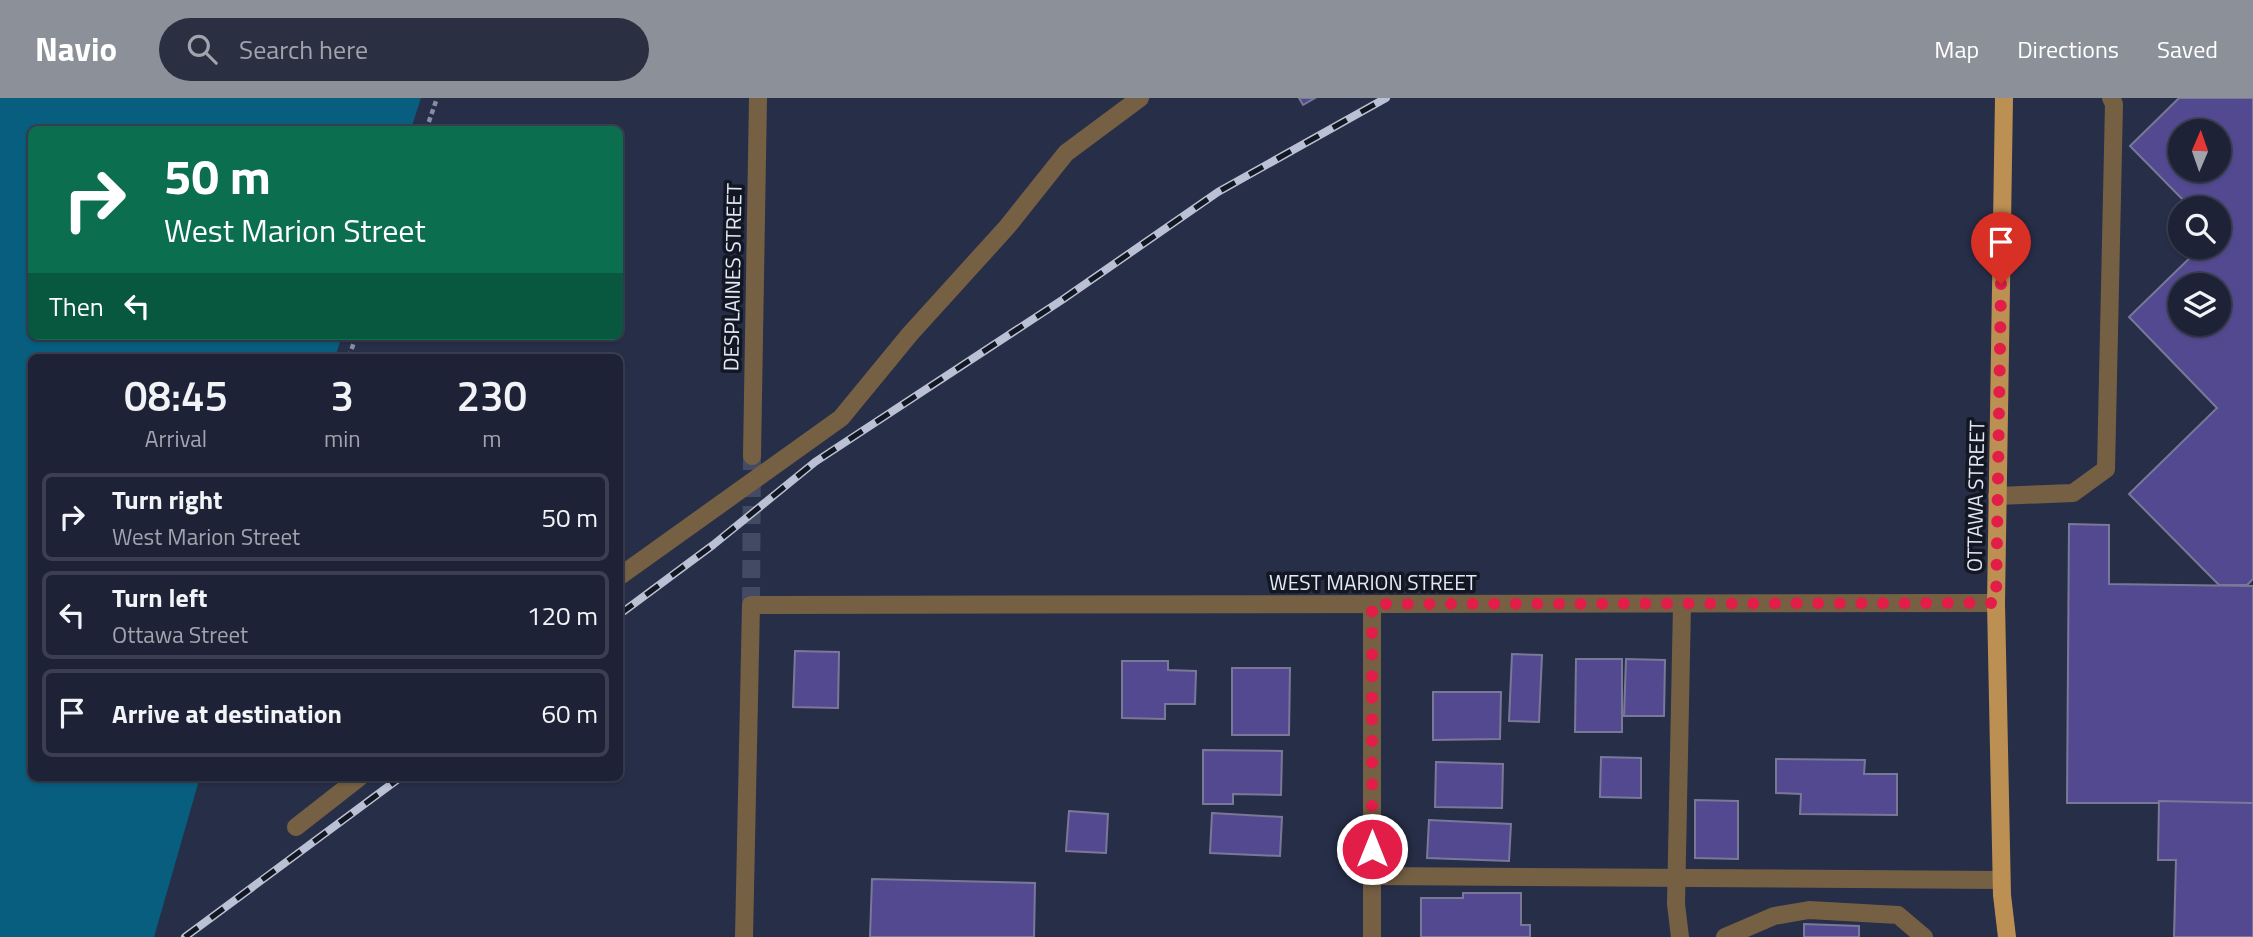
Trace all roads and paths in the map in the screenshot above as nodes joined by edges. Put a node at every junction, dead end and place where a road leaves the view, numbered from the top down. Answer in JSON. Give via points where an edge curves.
{"nodes":[{"id":1,"x":436,"y":98,"type":"edge"},
{"id":2,"x":758,"y":98,"type":"edge"},
{"id":3,"x":1140,"y":98,"type":"edge"},
{"id":4,"x":2004,"y":98,"type":"edge"},
{"id":5,"x":2111,"y":98,"type":"edge"},
{"id":6,"x":427,"y":126,"type":"edge"},
{"id":7,"x":752,"y":456,"type":"tunnel mouth"},
{"id":8,"x":1997,"y":496,"type":"junction"},
{"id":9,"x":623,"y":574,"type":"edge"},
{"id":10,"x":1996,"y":603,"type":"junction"},
{"id":11,"x":1372,"y":604,"type":"junction"},
{"id":12,"x":1682,"y":604,"type":"junction"},
{"id":13,"x":355,"y":781,"type":"edge"},
{"id":14,"x":296,"y":827,"type":"dead end"},
{"id":15,"x":1372,"y":876,"type":"junction"},
{"id":16,"x":1677,"y":876,"type":"junction"},
{"id":17,"x":2002,"y":888,"type":"junction"},
{"id":18,"x":744,"y":937,"type":"edge"},
{"id":19,"x":1372,"y":937,"type":"edge"},
{"id":20,"x":1680,"y":937,"type":"edge"},
{"id":21,"x":1725,"y":937,"type":"edge"},
{"id":22,"x":1924,"y":937,"type":"edge"},
{"id":23,"x":1999,"y":937,"type":"edge"},
{"id":24,"x":2007,"y":937,"type":"edge"}],
"edges":[{"from":1,"to":6,"type":"path"},
{"from":2,"to":7,"type":"street","name":"DESPLAINES STREET"},
{"from":3,"to":9,"type":"street","via":[[1066,153],[841,418]]},
{"from":4,"to":8,"type":"main road","name":"OTTAWA STREET"},
{"from":5,"to":8,"type":"street","via":[[2106,469],[2073,493]]},
{"from":8,"to":10,"type":"main road","name":"OTTAWA STREET"},
{"from":10,"to":12,"type":"street","name":"WEST MARION STREET"},
{"from":10,"to":17,"type":"main road","name":"OTTAWA STREET"},
{"from":11,"to":12,"type":"street","name":"WEST MARION STREET"},
{"from":11,"to":15,"type":"street"},
{"from":11,"to":18,"type":"street","name":"WEST MARION STREET","via":[[751,605]]},
{"from":12,"to":16,"type":"street"},
{"from":13,"to":14,"type":"street"},
{"from":15,"to":16,"type":"street"},
{"from":15,"to":19,"type":"street"},
{"from":16,"to":17,"type":"street"},
{"from":16,"to":20,"type":"street"},
{"from":17,"to":23,"type":"street"},
{"from":17,"to":24,"type":"main road","name":"OTTAWA STREET"},
{"from":21,"to":22,"type":"street","via":[[1774,916],[1809,910],[1898,915]]}]}
